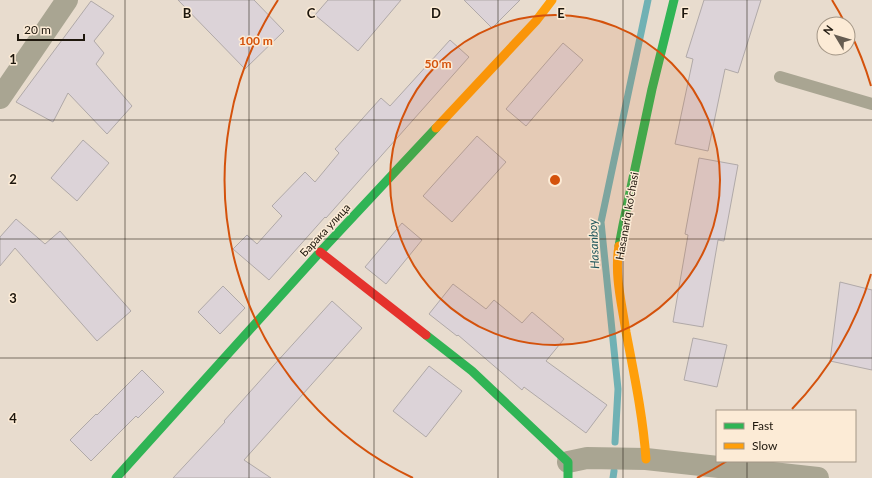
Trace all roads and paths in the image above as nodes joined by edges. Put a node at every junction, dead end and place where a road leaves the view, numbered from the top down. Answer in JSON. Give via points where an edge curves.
{"nodes":[{"id":1,"x":67,"y":0,"type":"edge"},
{"id":2,"x":552,"y":0,"type":"edge"},
{"id":3,"x":674,"y":0,"type":"edge"},
{"id":4,"x":780,"y":77,"type":"dead end"},
{"id":5,"x":0,"y":98,"type":"edge"},
{"id":6,"x":872,"y":104,"type":"edge"},
{"id":7,"x":320,"y":252,"type":"junction"},
{"id":8,"x":646,"y":459,"type":"junction"},
{"id":9,"x":568,"y":470,"type":"edge"},
{"id":10,"x":116,"y":478,"type":"edge"},
{"id":11,"x":818,"y":478,"type":"edge"}],
"edges":[{"from":1,"to":5,"type":"street"},
{"from":2,"to":7,"type":"street","name":"Барака улица","via":[[536,21]]},
{"from":3,"to":8,"type":"street","name":"Hasanariq ko'chasi","via":[[649,104],[618,254],[618,283],[644,433]]},
{"from":4,"to":6,"type":"lane"},
{"from":7,"to":9,"type":"street","via":[[472,371]]},
{"from":7,"to":10,"type":"street","name":"Барака улица"},
{"from":8,"to":9,"type":"street","via":[[587,458]]},
{"from":8,"to":11,"type":"street"}]}
